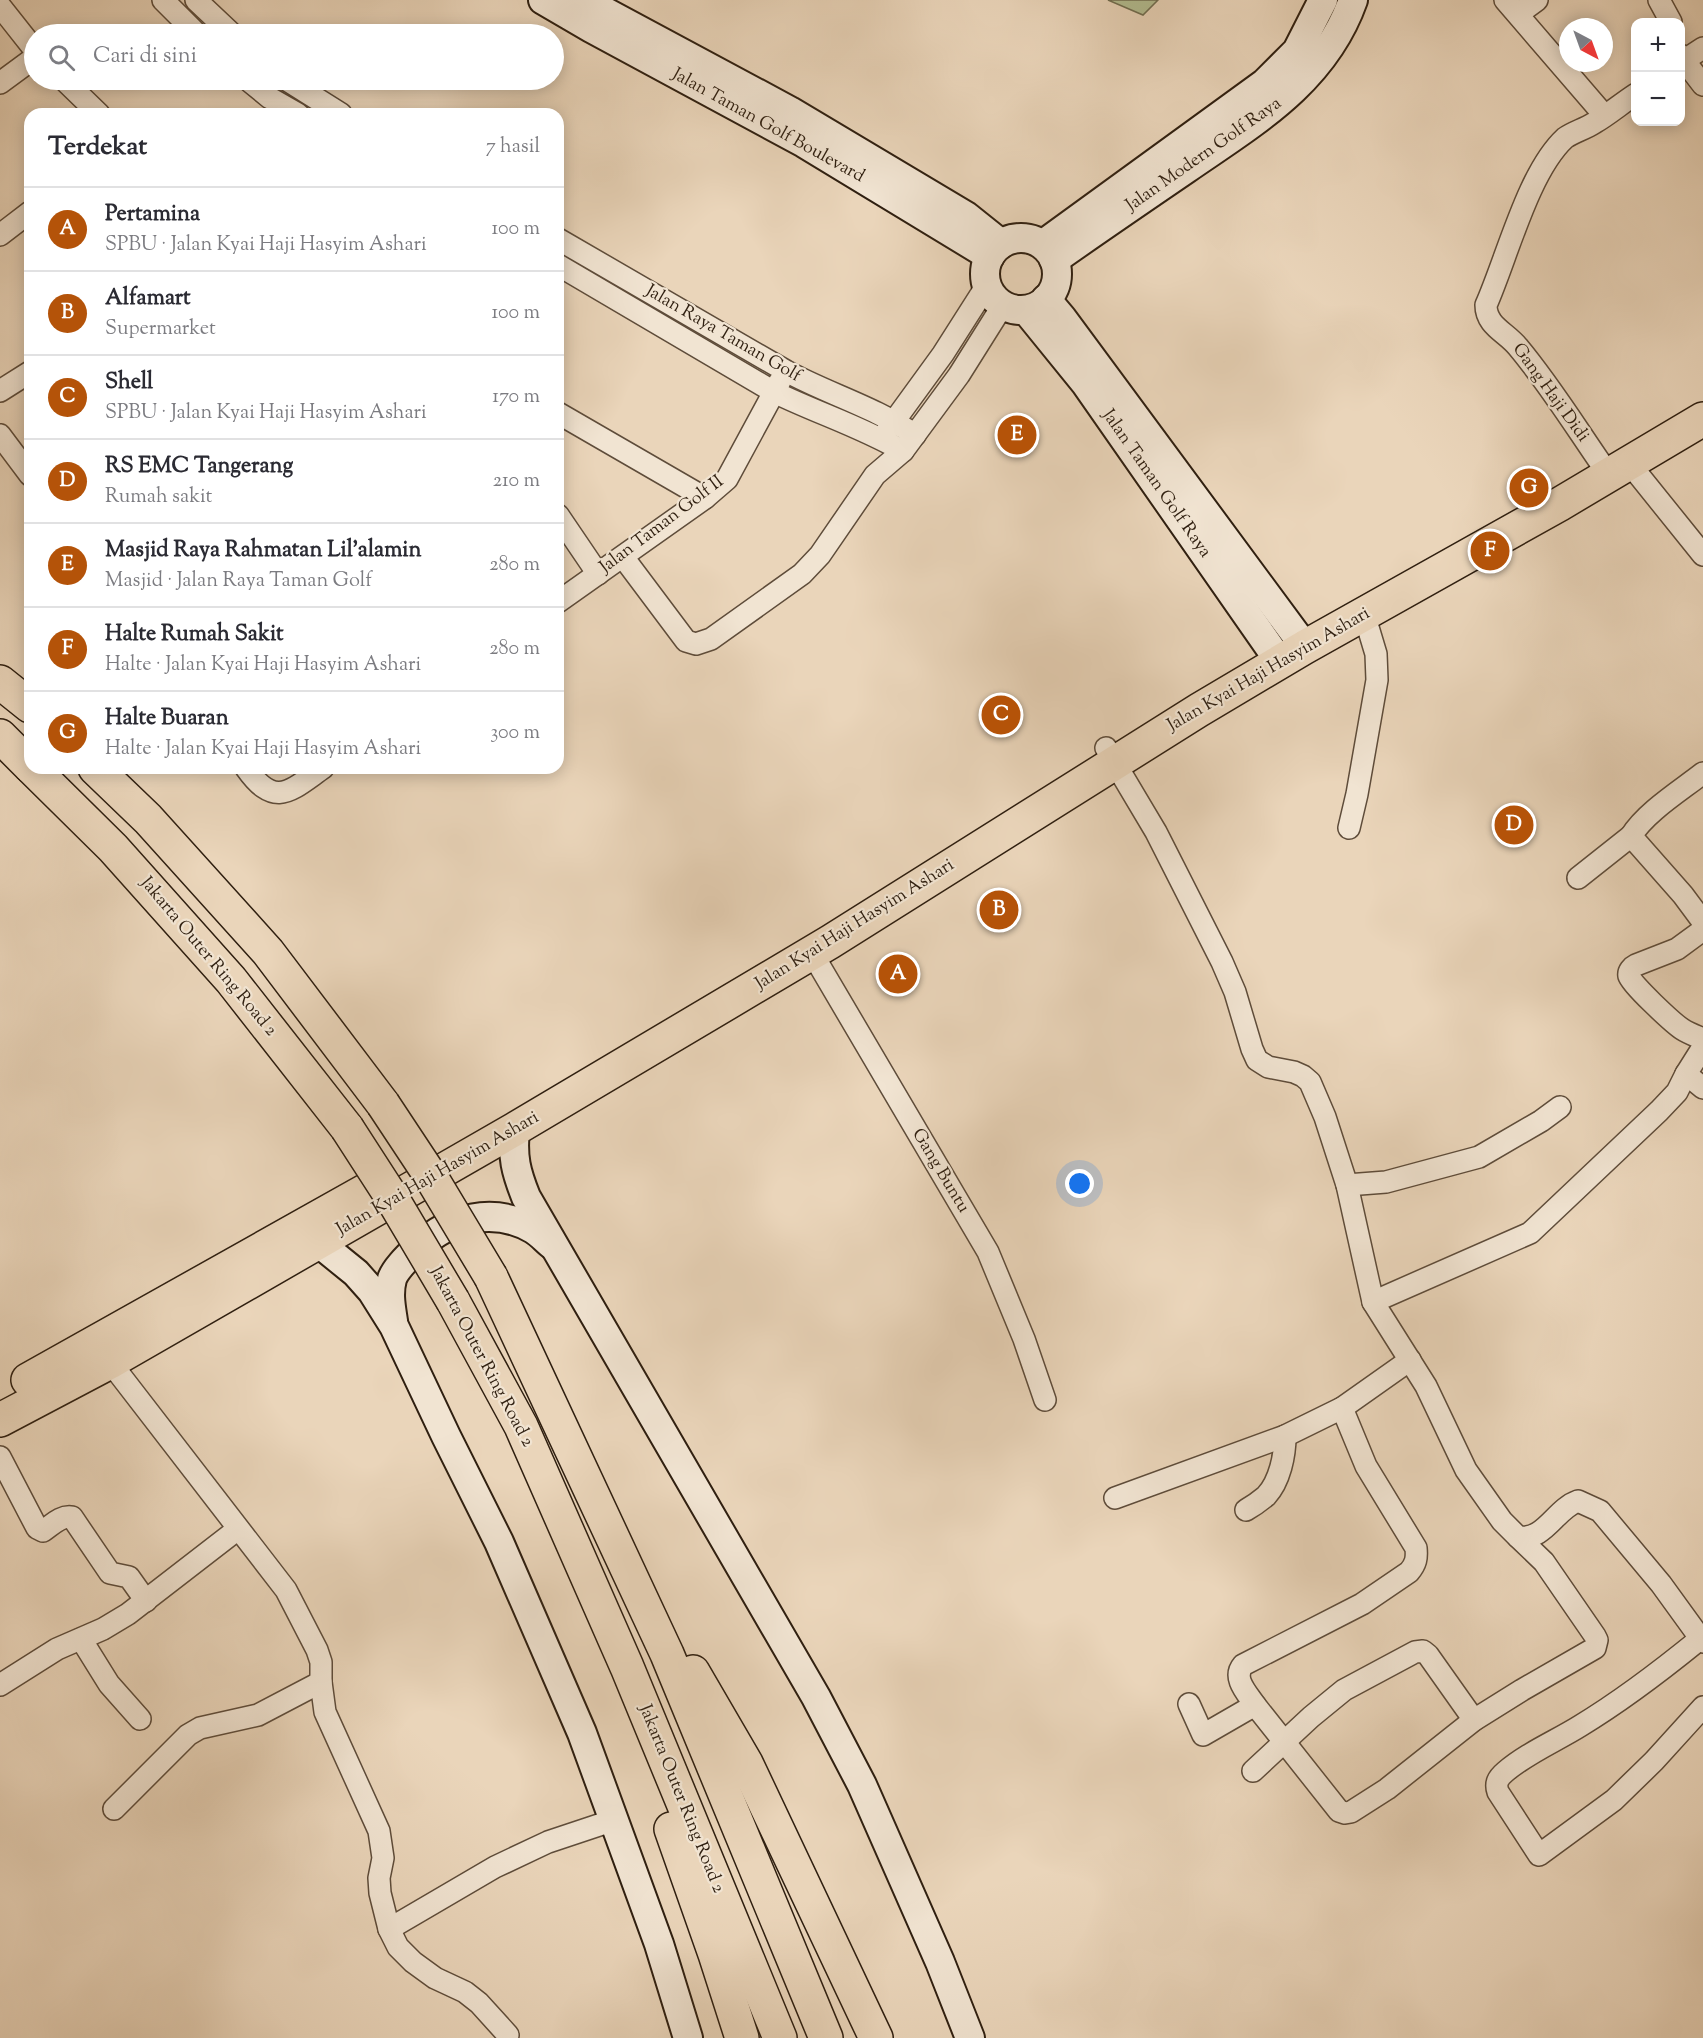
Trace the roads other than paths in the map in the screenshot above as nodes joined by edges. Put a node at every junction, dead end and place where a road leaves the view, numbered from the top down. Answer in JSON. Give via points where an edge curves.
{"nodes":[{"id":1,"x":163,"y":0,"type":"edge"},
{"id":2,"x":196,"y":0,"type":"edge"},
{"id":3,"x":543,"y":0,"type":"edge"},
{"id":4,"x":583,"y":0,"type":"edge"},
{"id":5,"x":1323,"y":0,"type":"edge"},
{"id":6,"x":1353,"y":0,"type":"edge"},
{"id":7,"x":1537,"y":0,"type":"edge"},
{"id":8,"x":1659,"y":0,"type":"edge"},
{"id":9,"x":0,"y":6,"type":"edge"},
{"id":10,"x":1512,"y":7,"type":"edge"},
{"id":11,"x":1669,"y":18,"type":"edge"},
{"id":12,"x":186,"y":24,"type":"edge"},
{"id":13,"x":221,"y":24,"type":"edge"},
{"id":14,"x":24,"y":36,"type":"edge"},
{"id":15,"x":1703,"y":48,"type":"edge"},
{"id":16,"x":1685,"y":58,"type":"edge"},
{"id":17,"x":1685,"y":64,"type":"edge"},
{"id":18,"x":24,"y":65,"type":"edge"},
{"id":19,"x":0,"y":83,"type":"edge"},
{"id":20,"x":1703,"y":85,"type":"edge"},
{"id":21,"x":74,"y":90,"type":"edge"},
{"id":22,"x":261,"y":90,"type":"edge"},
{"id":23,"x":303,"y":90,"type":"edge"},
{"id":24,"x":1631,"y":97,"type":"edge"},
{"id":25,"x":93,"y":108,"type":"edge"},
{"id":26,"x":288,"y":108,"type":"edge"},
{"id":27,"x":331,"y":108,"type":"edge"},
{"id":28,"x":1604,"y":115,"type":"junction"},
{"id":29,"x":24,"y":217,"type":"edge"},
{"id":30,"x":0,"y":235,"type":"edge"},
{"id":31,"x":564,"y":242,"type":"edge"},
{"id":32,"x":995,"y":250,"type":"junction"},
{"id":33,"x":1048,"y":252,"type":"junction"},
{"id":34,"x":564,"y":270,"type":"edge"},
{"id":35,"x":1015,"y":300,"type":"junction"},
{"id":36,"x":952,"y":338,"type":"junction"},
{"id":37,"x":974,"y":351,"type":"junction"},
{"id":38,"x":786,"y":371,"type":"junction"},
{"id":39,"x":24,"y":376,"type":"edge"},
{"id":40,"x":0,"y":392,"type":"edge"},
{"id":41,"x":774,"y":392,"type":"junction"},
{"id":42,"x":1703,"y":399,"type":"edge"},
{"id":43,"x":564,"y":416,"type":"edge"},
{"id":44,"x":1703,"y":419,"type":"edge"},
{"id":45,"x":894,"y":420,"type":"junction"},
{"id":46,"x":0,"y":435,"type":"edge"},
{"id":47,"x":882,"y":438,"type":"junction"},
{"id":48,"x":909,"y":443,"type":"junction"},
{"id":49,"x":1616,"y":464,"type":"junction"},
{"id":50,"x":24,"y":467,"type":"edge"},
{"id":51,"x":875,"y":475,"type":"junction"},
{"id":52,"x":705,"y":498,"type":"junction"},
{"id":53,"x":564,"y":524,"type":"edge"},
{"id":54,"x":1703,"y":555,"type":"edge"},
{"id":55,"x":622,"y":557,"type":"junction"},
{"id":56,"x":598,"y":574,"type":"junction"},
{"id":57,"x":564,"y":598,"type":"edge"},
{"id":58,"x":1364,"y":614,"type":"junction"},
{"id":59,"x":1288,"y":648,"type":"junction"},
{"id":60,"x":0,"y":682,"type":"edge"},
{"id":61,"x":24,"y":701,"type":"edge"},
{"id":62,"x":0,"y":736,"type":"edge"},
{"id":63,"x":1111,"y":755,"type":"junction"},
{"id":64,"x":24,"y":760,"type":"edge"},
{"id":65,"x":1703,"y":773,"type":"edge"},
{"id":66,"x":38,"y":774,"type":"edge"},
{"id":67,"x":101,"y":774,"type":"edge"},
{"id":68,"x":250,"y":774,"type":"edge"},
{"id":69,"x":315,"y":774,"type":"edge"},
{"id":70,"x":1349,"y":828,"type":"dead end"},
{"id":71,"x":1631,"y":836,"type":"junction"},
{"id":72,"x":1578,"y":878,"type":"dead end"},
{"id":73,"x":1703,"y":922,"type":"edge"},
{"id":74,"x":1703,"y":930,"type":"edge"},
{"id":75,"x":821,"y":940,"type":"junction"},
{"id":76,"x":1703,"y":1039,"type":"edge"},
{"id":77,"x":1703,"y":1047,"type":"edge"},
{"id":78,"x":1686,"y":1074,"type":"junction"},
{"id":79,"x":1703,"y":1088,"type":"edge"},
{"id":80,"x":1560,"y":1107,"type":"dead end"},
{"id":81,"x":515,"y":1129,"type":"junction"},
{"id":82,"x":1347,"y":1185,"type":"junction"},
{"id":83,"x":319,"y":1244,"type":"junction"},
{"id":84,"x":554,"y":1246,"type":"junction"},
{"id":85,"x":1373,"y":1302,"type":"junction"},
{"id":86,"x":394,"y":1326,"type":"junction"},
{"id":87,"x":1410,"y":1360,"type":"junction"},
{"id":88,"x":110,"y":1362,"type":"junction"},
{"id":89,"x":0,"y":1395,"type":"edge"},
{"id":90,"x":1045,"y":1400,"type":"dead end"},
{"id":91,"x":1342,"y":1408,"type":"junction"},
{"id":92,"x":0,"y":1420,"type":"edge"},
{"id":93,"x":1285,"y":1436,"type":"junction"},
{"id":94,"x":0,"y":1457,"type":"edge"},
{"id":95,"x":1115,"y":1498,"type":"dead end"},
{"id":96,"x":1246,"y":1510,"type":"dead end"},
{"id":97,"x":603,"y":1514,"type":"junction"},
{"id":98,"x":563,"y":1526,"type":"junction"},
{"id":99,"x":238,"y":1529,"type":"junction"},
{"id":100,"x":1518,"y":1538,"type":"junction"},
{"id":101,"x":146,"y":1600,"type":"junction"},
{"id":102,"x":81,"y":1638,"type":"junction"},
{"id":103,"x":1702,"y":1640,"type":"edge"},
{"id":104,"x":321,"y":1682,"type":"junction"},
{"id":105,"x":0,"y":1685,"type":"edge"},
{"id":106,"x":1189,"y":1704,"type":"dead end"},
{"id":107,"x":1255,"y":1705,"type":"junction"},
{"id":108,"x":1703,"y":1707,"type":"edge"},
{"id":109,"x":140,"y":1719,"type":"dead end"},
{"id":110,"x":1474,"y":1720,"type":"junction"},
{"id":111,"x":1285,"y":1742,"type":"junction"},
{"id":112,"x":1253,"y":1771,"type":"dead end"},
{"id":113,"x":114,"y":1809,"type":"dead end"},
{"id":114,"x":614,"y":1820,"type":"junction"},
{"id":115,"x":389,"y":1929,"type":"junction"},
{"id":116,"x":508,"y":2035,"type":"dead end"},
{"id":117,"x":688,"y":2038,"type":"edge"},
{"id":118,"x":742,"y":2038,"type":"edge"},
{"id":119,"x":780,"y":2038,"type":"edge"},
{"id":120,"x":826,"y":2038,"type":"edge"},
{"id":121,"x":876,"y":2038,"type":"edge"},
{"id":122,"x":970,"y":2038,"type":"edge"}],
"edges":[{"from":1,"to":12,"type":"street"},
{"from":2,"to":13,"type":"street"},
{"from":3,"to":32,"type":"street","name":"Jalan Taman Golf Boulevard"},
{"from":4,"to":32,"type":"street","name":"Jalan Taman Golf Boulevard","via":[[790,111],[966,216]]},
{"from":5,"to":33,"type":"street","name":"Jalan Modern Golf Raya","via":[[1298,51],[1264,83]]},
{"from":6,"to":33,"type":"street","name":"Jalan Modern Golf Raya","via":[[1316,67],[1273,108]]},
{"from":7,"to":10,"type":"street"},
{"from":8,"to":11,"type":"street"},
{"from":9,"to":14,"type":"street"},
{"from":10,"to":28,"type":"street"},
{"from":15,"to":16,"type":"street"},
{"from":17,"to":20,"type":"street"},
{"from":18,"to":19,"type":"street"},
{"from":21,"to":25,"type":"street"},
{"from":22,"to":26,"type":"street"},
{"from":23,"to":27,"type":"street"},
{"from":24,"to":28,"type":"street"},
{"from":28,"to":49,"type":"street","name":"Gang Haji Didi","via":[[1567,137],[1542,167],[1486,305],[1486,315],[1518,346]]},
{"from":29,"to":30,"type":"street"},
{"from":31,"to":38,"type":"street","name":"Jalan Raya Taman Golf"},
{"from":32,"to":33,"type":"street","via":[[1015,238],[1029,239]]},
{"from":32,"to":35,"type":"street","via":[[985,270]]},
{"from":33,"to":35,"type":"street","via":[[1057,270],[1053,291]]},
{"from":34,"to":41,"type":"street","name":"Jalan Raya Taman Golf"},
{"from":35,"to":36,"type":"street"},
{"from":35,"to":37,"type":"street"},
{"from":35,"to":59,"type":"street","name":"Jalan Taman Golf Raya","via":[[1086,384]]},
{"from":36,"to":37,"type":"street"},
{"from":36,"to":45,"type":"street"},
{"from":37,"to":48,"type":"street"},
{"from":38,"to":41,"type":"street","name":"Jalan Taman Golf II"},
{"from":38,"to":45,"type":"street","name":"Jalan Raya Taman Golf"},
{"from":39,"to":40,"type":"street"},
{"from":41,"to":47,"type":"street","name":"Jalan Raya Taman Golf"},
{"from":41,"to":52,"type":"street","name":"Jalan Taman Golf II","via":[[727,479]]},
{"from":42,"to":49,"type":"main road","name":"Jalan Kyai Haji Hasyim Ashari"},
{"from":43,"to":52,"type":"street"},
{"from":44,"to":49,"type":"main road","name":"Jalan Kyai Haji Hasyim Ashari"},
{"from":45,"to":47,"type":"street"},
{"from":45,"to":48,"type":"street","name":"Jalan Raya Taman Golf"},
{"from":46,"to":50,"type":"street"},
{"from":47,"to":48,"type":"street","name":"Jalan Raya Taman Golf"},
{"from":47,"to":51,"type":"street"},
{"from":48,"to":51,"type":"street"},
{"from":49,"to":54,"type":"street","name":"Gang Haji Didi"},
{"from":49,"to":58,"type":"main road","name":"Jalan Kyai Haji Hasyim Ashari","via":[[1560,504]]},
{"from":49,"to":59,"type":"main road","name":"Jalan Kyai Haji Hasyim Ashari"},
{"from":51,"to":55,"type":"street","via":[[820,555],[802,574],[711,639],[696,644],[686,641]]},
{"from":52,"to":55,"type":"street","name":"Jalan Taman Golf II"},
{"from":53,"to":56,"type":"street"},
{"from":55,"to":56,"type":"street","name":"Jalan Taman Golf II"},
{"from":56,"to":57,"type":"street","name":"Jalan Taman Golf II"},
{"from":58,"to":59,"type":"main road","name":"Jalan Kyai Haji Hasyim Ashari"},
{"from":58,"to":70,"type":"street","via":[[1376,654],[1377,680]]},
{"from":59,"to":63,"type":"main road","name":"Jalan Kyai Haji Hasyim Ashari"},
{"from":60,"to":61,"type":"main road"},
{"from":62,"to":64,"type":"main road","name":"Jakarta Outer Ring Road 2"},
{"from":63,"to":75,"type":"main road","name":"Jalan Kyai Haji Hasyim Ashari"},
{"from":63,"to":82,"type":"street","via":[[1156,832],[1222,962],[1257,1060],[1268,1067],[1294,1072],[1310,1083]]},
{"from":65,"to":71,"type":"street","via":[[1655,811]]},
{"from":66,"to":98,"type":"main road","name":"Jakarta Outer Ring Road 2","bridge":true,"via":[[113,848],[231,980],[347,1128],[453,1301],[520,1426]]},
{"from":67,"to":97,"type":"main road","bridge":true,"via":[[148,819],[268,952],[383,1104],[491,1277]]},
{"from":68,"to":69,"type":"street","via":[[267,790],[277,793],[294,789]]},
{"from":71,"to":72,"type":"street"},
{"from":71,"to":73,"type":"street"},
{"from":74,"to":76,"type":"street","via":[[1677,949],[1636,965],[1629,975],[1665,1015]]},
{"from":75,"to":81,"type":"main road","name":"Jalan Kyai Haji Hasyim Ashari"},
{"from":75,"to":89,"type":"main road","name":"Jalan Kyai Haji Hasyim Ashari","via":[[511,1108]]},
{"from":75,"to":90,"type":"street","name":"Gang Buntu","via":[[988,1252]]},
{"from":77,"to":78,"type":"street"},
{"from":78,"to":79,"type":"street"},
{"from":78,"to":85,"type":"street","via":[[1677,1092],[1659,1112],[1530,1233]]},
{"from":80,"to":82,"type":"street","via":[[1479,1156],[1386,1182]]},
{"from":81,"to":83,"type":"main road","name":"Jalan Kyai Haji Hasyim Ashari"},
{"from":81,"to":84,"type":"street","via":[[516,1173]]},
{"from":82,"to":85,"type":"street"},
{"from":83,"to":86,"type":"street","via":[[356,1273]]},
{"from":83,"to":88,"type":"main road","name":"Jalan Kyai Haji Hasyim Ashari"},
{"from":84,"to":86,"type":"street","via":[[533,1230],[509,1220],[483,1217],[457,1221],[433,1233],[392,1276],[389,1294]]},
{"from":84,"to":122,"type":"street","via":[[816,1697],[862,1785]]},
{"from":85,"to":87,"type":"street"},
{"from":86,"to":114,"type":"street","via":[[499,1542],[582,1733]]},
{"from":87,"to":91,"type":"street"},
{"from":87,"to":100,"type":"street","via":[[1466,1470]]},
{"from":88,"to":92,"type":"main road","name":"Jalan Kyai Haji Hasyim Ashari"},
{"from":88,"to":99,"type":"street"},
{"from":91,"to":93,"type":"street"},
{"from":91,"to":107,"type":"street","via":[[1366,1466],[1416,1548],[1417,1558],[1409,1572],[1362,1604],[1243,1665],[1239,1680]]},
{"from":93,"to":95,"type":"street"},
{"from":93,"to":96,"type":"street","via":[[1272,1489]]},
{"from":94,"to":101,"type":"street","via":[[37,1527],[43,1531],[58,1520],[72,1517],[110,1573],[129,1577]]},
{"from":97,"to":120,"type":"main road","via":[[667,1654]]},
{"from":97,"to":121,"type":"main road","via":[[746,1763]]},
{"from":98,"to":118,"type":"main road"},
{"from":98,"to":119,"type":"main road","name":"Jakarta Outer Ring Road 2","via":[[627,1667]]},
{"from":99,"to":101,"type":"street"},
{"from":99,"to":104,"type":"street","via":[[286,1590],[318,1650]]},
{"from":100,"to":103,"type":"street","via":[[1540,1532],[1571,1504],[1586,1503],[1600,1511]]},
{"from":100,"to":110,"type":"street","via":[[1544,1562],[1595,1636],[1597,1645],[1592,1652]]},
{"from":101,"to":102,"type":"street","via":[[103,1629]]},
{"from":102,"to":105,"type":"street","via":[[57,1648]]},
{"from":102,"to":109,"type":"street","via":[[109,1684]]},
{"from":103,"to":108,"type":"street","via":[[1647,1682],[1512,1767],[1498,1780],[1498,1792],[1539,1855],[1614,1800]]},
{"from":104,"to":113,"type":"street","via":[[258,1715],[200,1728]]},
{"from":104,"to":115,"type":"street","via":[[326,1712],[379,1831],[383,1858],[380,1893]]},
{"from":106,"to":107,"type":"street","via":[[1203,1735]]},
{"from":107,"to":111,"type":"street"},
{"from":110,"to":111,"type":"street","via":[[1387,1789],[1345,1813],[1339,1811]]},
{"from":110,"to":111,"type":"street","via":[[1435,1663],[1421,1650],[1344,1690]]},
{"from":111,"to":112,"type":"street"},
{"from":114,"to":115,"type":"street","via":[[548,1842],[495,1867]]},
{"from":114,"to":117,"type":"street"},
{"from":115,"to":116,"type":"street","via":[[398,1947],[413,1962],[480,2003]]}]}
